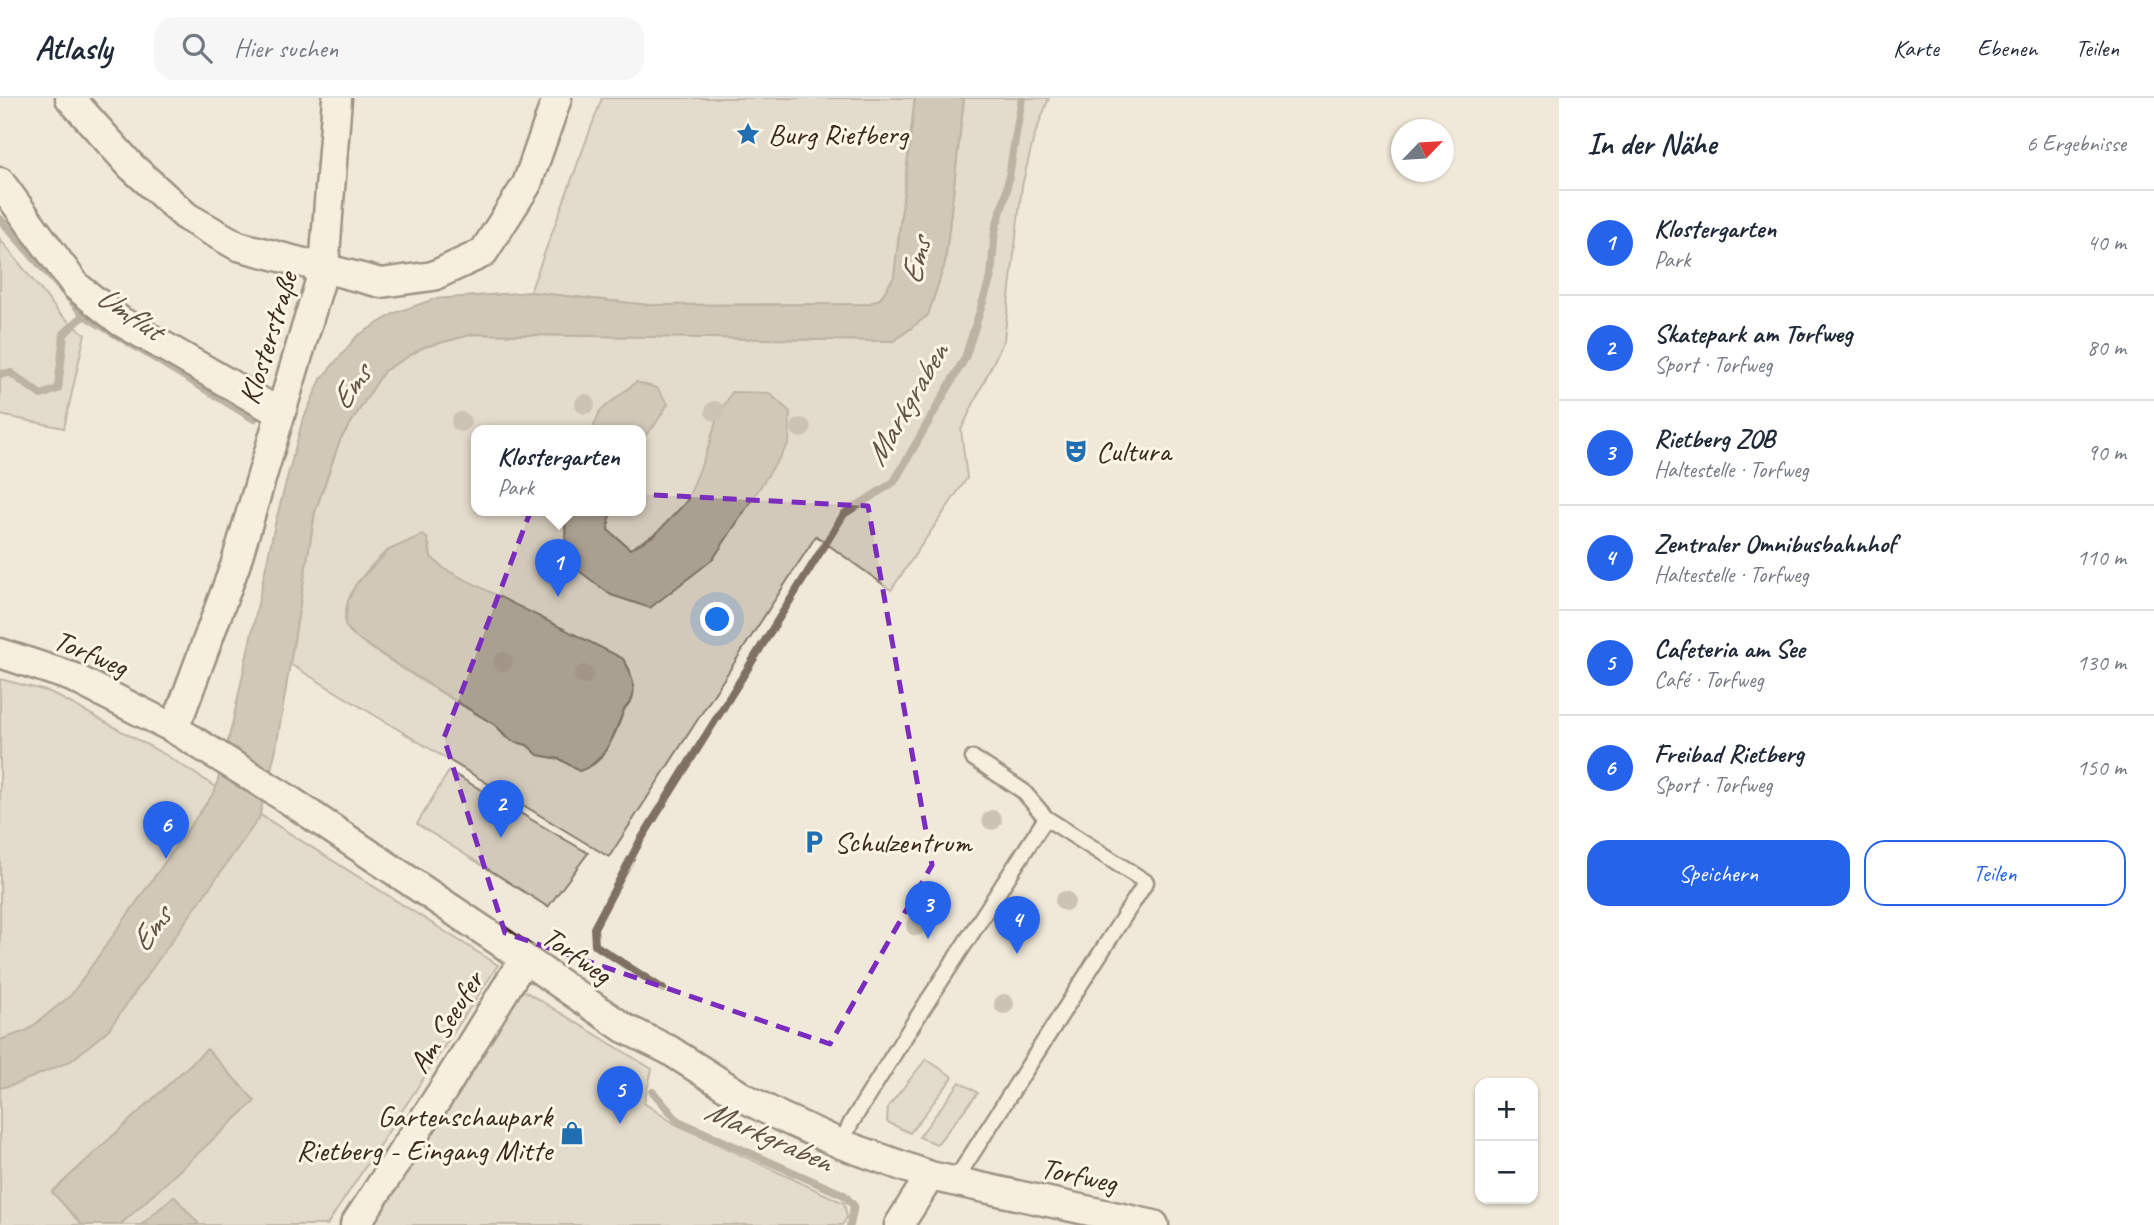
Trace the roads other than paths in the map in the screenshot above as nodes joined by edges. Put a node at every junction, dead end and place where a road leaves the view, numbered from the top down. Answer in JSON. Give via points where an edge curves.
{"nodes":[{"id":1,"x":70,"y":98,"type":"edge"},
{"id":2,"x":337,"y":98,"type":"edge"},
{"id":3,"x":557,"y":98,"type":"edge"},
{"id":4,"x":0,"y":182,"type":"edge"},
{"id":5,"x":324,"y":268,"type":"junction"},
{"id":6,"x":280,"y":413,"type":"junction"},
{"id":7,"x":0,"y":653,"type":"edge"},
{"id":8,"x":178,"y":718,"type":"junction"},
{"id":9,"x":973,"y":758,"type":"dead end"},
{"id":10,"x":1046,"y":818,"type":"junction"},
{"id":11,"x":524,"y":959,"type":"junction"},
{"id":12,"x":841,"y":1144,"type":"junction"},
{"id":13,"x":942,"y":1179,"type":"junction"},
{"id":14,"x":355,"y":1225,"type":"edge"},
{"id":15,"x":899,"y":1225,"type":"edge"},
{"id":16,"x":1154,"y":1225,"type":"edge"}],
"edges":[{"from":1,"to":5,"type":"street","via":[[131,166],[187,217],[238,246]]},
{"from":2,"to":5,"type":"street"},
{"from":3,"to":5,"type":"street","name":"Klosterstraße","via":[[527,184],[483,253],[433,276],[381,283]]},
{"from":4,"to":6,"type":"street","via":[[76,285],[120,321]]},
{"from":5,"to":6,"type":"street","name":"Klosterstraße"},
{"from":6,"to":8,"type":"street","name":"Klosterstraße","via":[[235,566]]},
{"from":7,"to":8,"type":"street","name":"Torfweg"},
{"from":8,"to":11,"type":"street","name":"Torfweg","via":[[203,746]]},
{"from":9,"to":10,"type":"lane","via":[[1023,792]]},
{"from":10,"to":12,"type":"lane"},
{"from":10,"to":13,"type":"lane","via":[[1146,882]]},
{"from":11,"to":12,"type":"street","name":"Torfweg","via":[[624,1028],[669,1050],[741,1096]]},
{"from":11,"to":14,"type":"street","name":"Am Seeufer"},
{"from":12,"to":13,"type":"street","name":"Torfweg"},
{"from":13,"to":15,"type":"street"},
{"from":13,"to":16,"type":"street","name":"Torfweg"}]}
